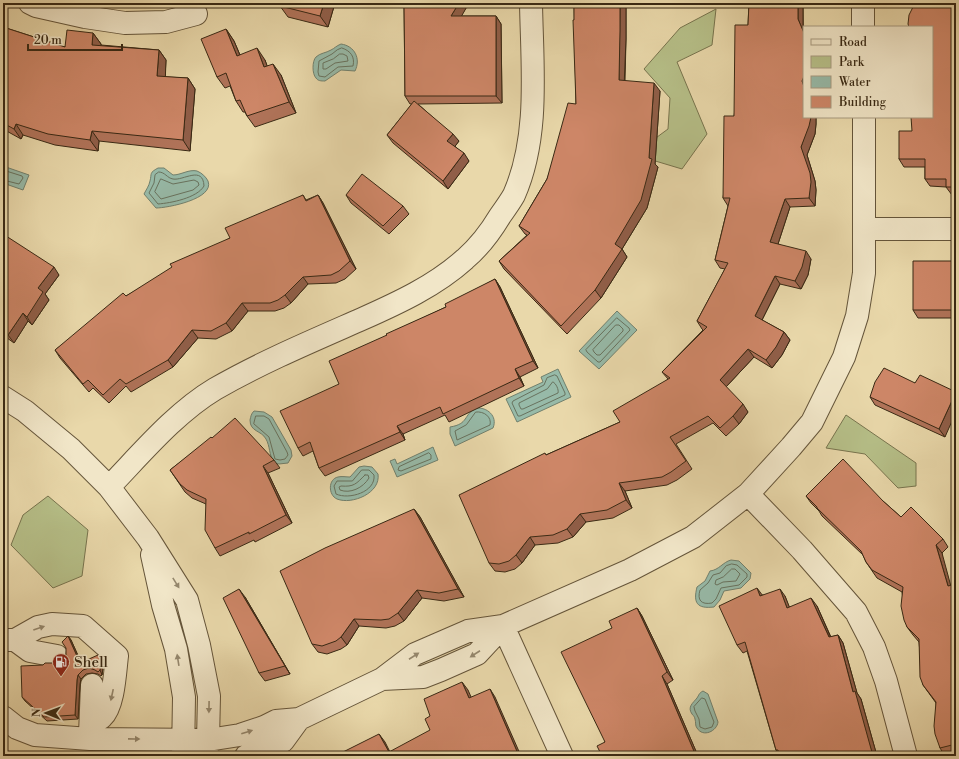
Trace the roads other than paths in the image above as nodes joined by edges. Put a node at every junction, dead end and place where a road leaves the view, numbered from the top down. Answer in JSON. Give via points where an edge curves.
{"nodes":[{"id":1,"x":30,"y":3,"type":"edge"},
{"id":2,"x":532,"y":3,"type":"edge"},
{"id":3,"x":863,"y":3,"type":"edge"},
{"id":4,"x":196,"y":14,"type":"dead end"},
{"id":5,"x":863,"y":26,"type":"edge"},
{"id":6,"x":864,"y":118,"type":"edge"},
{"id":7,"x":864,"y":229,"type":"junction"},
{"id":8,"x":956,"y":229,"type":"edge"},
{"id":9,"x":3,"y":397,"type":"edge"},
{"id":10,"x":109,"y":487,"type":"junction"},
{"id":11,"x":748,"y":494,"type":"junction"},
{"id":12,"x":148,"y":538,"type":"junction"},
{"id":13,"x":503,"y":626,"type":"junction"},
{"id":14,"x":9,"y":640,"type":"edge"},
{"id":15,"x":57,"y":656,"type":"dead end"},
{"id":16,"x":92,"y":685,"type":"dead end"},
{"id":17,"x":3,"y":717,"type":"edge"},
{"id":18,"x":300,"y":719,"type":"junction"},
{"id":19,"x":90,"y":731,"type":"junction"},
{"id":20,"x":184,"y":748,"type":"edge"},
{"id":21,"x":207,"y":748,"type":"edge"},
{"id":22,"x":246,"y":756,"type":"edge"},
{"id":23,"x":562,"y":756,"type":"edge"},
{"id":24,"x":906,"y":756,"type":"edge"}],
"edges":[{"from":1,"to":4,"type":"street","via":[[85,17],[125,23],[166,22]]},
{"from":2,"to":10,"type":"street","via":[[532,115],[526,156],[513,196],[491,231],[466,259],[438,280],[397,303],[260,365],[214,390],[164,430]]},
{"from":3,"to":5,"type":"street"},
{"from":6,"to":7,"type":"street"},
{"from":7,"to":8,"type":"street"},
{"from":7,"to":11,"type":"street","via":[[864,273],[857,316],[844,357],[812,422]]},
{"from":9,"to":10,"type":"street","via":[[25,411],[71,449]]},
{"from":10,"to":12,"type":"street"},
{"from":11,"to":13,"type":"street","via":[[693,537],[630,570]]},
{"from":11,"to":24,"type":"street","via":[[802,550],[856,612],[881,667]]},
{"from":20,"to":12,"type":"street","one_way":true,"via":[[184,697],[176,649]]},
{"from":12,"to":21,"type":"street","one_way":true,"via":[[187,600],[209,696]]},
{"from":13,"to":18,"type":"street","via":[[477,654],[423,677],[382,679]]},
{"from":13,"to":23,"type":"street"},
{"from":14,"to":15,"type":"street","via":[[30,651]]},
{"from":14,"to":19,"type":"street","one_way":true,"via":[[38,627],[52,624],[83,626],[117,656],[110,702],[103,717]]},
{"from":16,"to":19,"type":"street"},
{"from":17,"to":19,"type":"street","via":[[17,728],[34,735]]},
{"from":21,"to":18,"type":"street","one_way":true,"via":[[276,721]]},
{"from":18,"to":22,"type":"street","via":[[283,741]]},
{"from":19,"to":20,"type":"street","one_way":true},
{"from":20,"to":21,"type":"street"}]}
